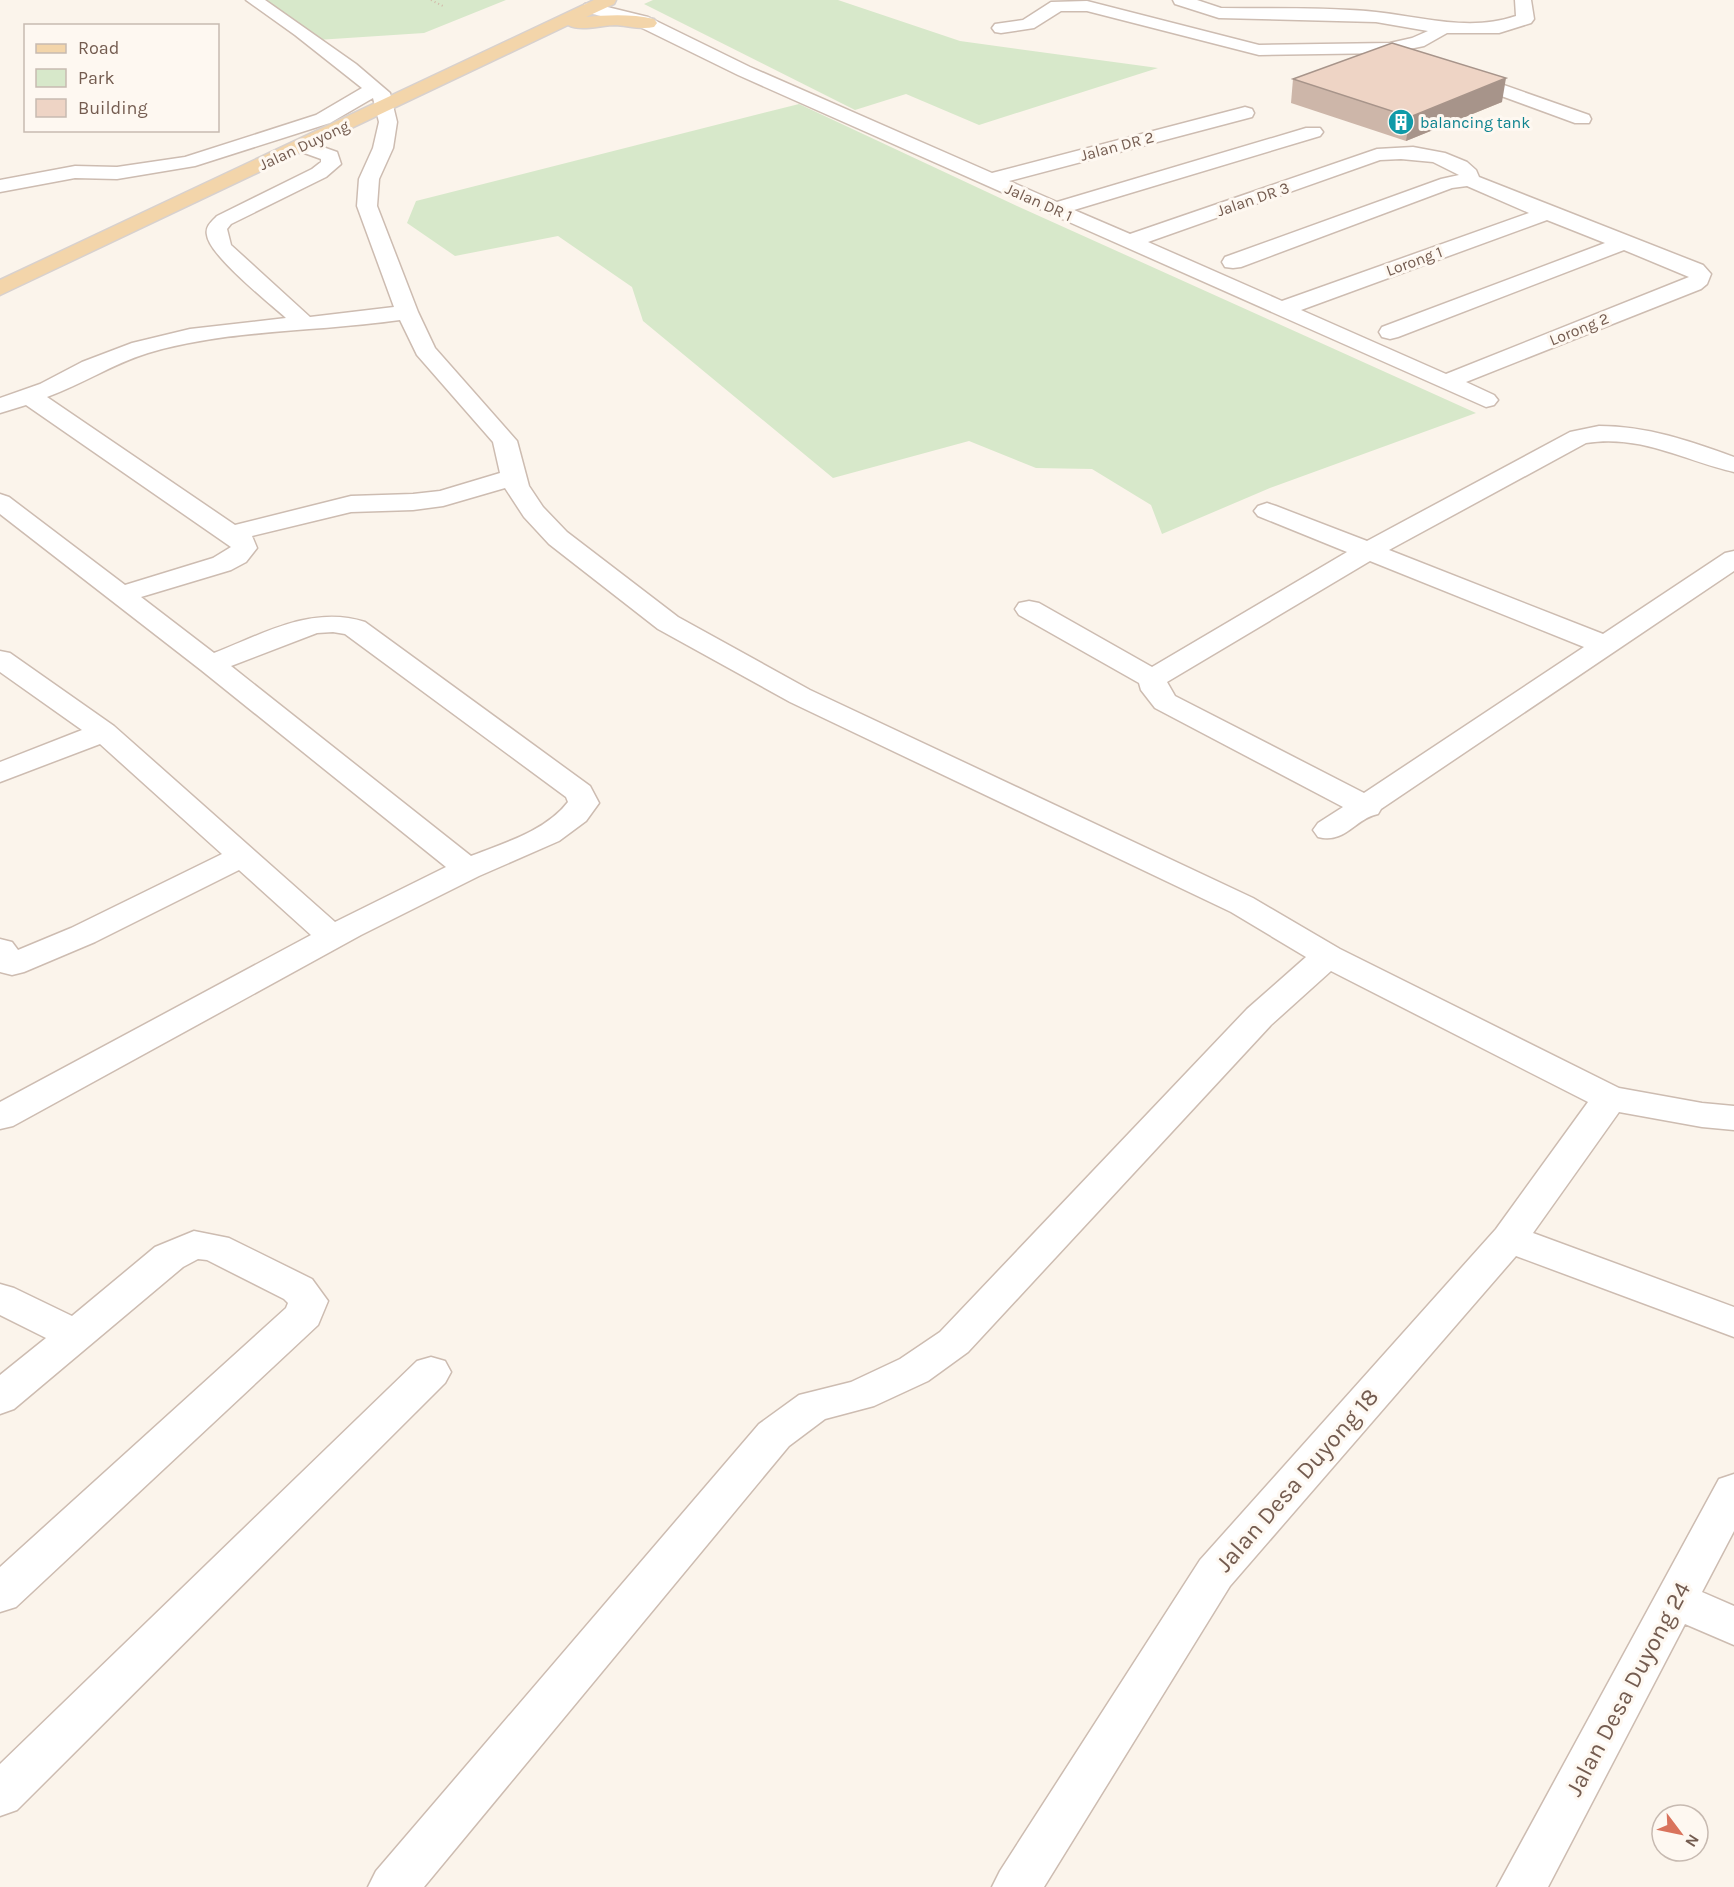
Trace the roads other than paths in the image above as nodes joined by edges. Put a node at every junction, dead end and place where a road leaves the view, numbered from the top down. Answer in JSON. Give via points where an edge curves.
{"nodes":[{"id":1,"x":254,"y":0,"type":"edge"},
{"id":2,"x":608,"y":0,"type":"edge"},
{"id":3,"x":625,"y":0,"type":"edge"},
{"id":4,"x":1181,"y":0,"type":"edge"},
{"id":5,"x":1523,"y":0,"type":"edge"},
{"id":6,"x":591,"y":8,"type":"junction"},
{"id":7,"x":645,"y":22,"type":"junction"},
{"id":8,"x":1001,"y":28,"type":"dead end"},
{"id":9,"x":1443,"y":28,"type":"junction"},
{"id":10,"x":536,"y":36,"type":"junction"},
{"id":11,"x":1440,"y":67,"type":"edge"},
{"id":12,"x":380,"y":98,"type":"junction"},
{"id":13,"x":1245,"y":113,"type":"dead end"},
{"id":14,"x":1582,"y":119,"type":"dead end"},
{"id":15,"x":1313,"y":132,"type":"dead end"},
{"id":16,"x":303,"y":146,"type":"junction"},
{"id":17,"x":990,"y":180,"type":"junction"},
{"id":18,"x":1469,"y":180,"type":"junction"},
{"id":19,"x":0,"y":186,"type":"edge"},
{"id":20,"x":1056,"y":209,"type":"junction"},
{"id":21,"x":1547,"y":213,"type":"junction"},
{"id":22,"x":1128,"y":242,"type":"junction"},
{"id":23,"x":1624,"y":243,"type":"junction"},
{"id":24,"x":1233,"y":262,"type":"dead end"},
{"id":25,"x":1695,"y":270,"type":"joint"},
{"id":26,"x":0,"y":288,"type":"edge"},
{"id":27,"x":1282,"y":309,"type":"junction"},
{"id":28,"x":407,"y":312,"type":"junction"},
{"id":29,"x":304,"y":323,"type":"junction"},
{"id":30,"x":1390,"y":332,"type":"dead end"},
{"id":31,"x":1446,"y":382,"type":"junction"},
{"id":32,"x":31,"y":397,"type":"junction"},
{"id":33,"x":1486,"y":400,"type":"dead end"},
{"id":34,"x":0,"y":406,"type":"edge"},
{"id":35,"x":1734,"y":465,"type":"edge"},
{"id":36,"x":514,"y":477,"type":"junction"},
{"id":37,"x":0,"y":502,"type":"edge"},
{"id":38,"x":1267,"y":511,"type":"dead end"},
{"id":39,"x":233,"y":533,"type":"junction"},
{"id":40,"x":1368,"y":551,"type":"junction"},
{"id":41,"x":1734,"y":559,"type":"edge"},
{"id":42,"x":120,"y":595,"type":"junction"},
{"id":43,"x":1029,"y":609,"type":"dead end"},
{"id":44,"x":1605,"y":645,"type":"junction"},
{"id":45,"x":0,"y":659,"type":"edge"},
{"id":46,"x":211,"y":664,"type":"junction"},
{"id":47,"x":1152,"y":679,"type":"junction"},
{"id":48,"x":104,"y":732,"type":"junction"},
{"id":49,"x":0,"y":772,"type":"edge"},
{"id":50,"x":1367,"y":807,"type":"junction"},
{"id":51,"x":1329,"y":830,"type":"dead end"},
{"id":52,"x":241,"y":857,"type":"junction"},
{"id":53,"x":468,"y":869,"type":"junction"},
{"id":54,"x":332,"y":937,"type":"junction"},
{"id":55,"x":1328,"y":956,"type":"junction"},
{"id":56,"x":4,"y":961,"type":"edge"},
{"id":57,"x":1610,"y":1098,"type":"junction"},
{"id":58,"x":0,"y":1117,"type":"edge"},
{"id":59,"x":1734,"y":1118,"type":"edge"},
{"id":60,"x":1509,"y":1239,"type":"junction"},
{"id":61,"x":0,"y":1298,"type":"edge"},
{"id":62,"x":1734,"y":1322,"type":"edge"},
{"id":63,"x":75,"y":1335,"type":"junction"},
{"id":64,"x":432,"y":1372,"type":"dead end"},
{"id":65,"x":0,"y":1398,"type":"edge"},
{"id":66,"x":1734,"y":1491,"type":"edge"},
{"id":67,"x":0,"y":1594,"type":"edge"},
{"id":68,"x":1676,"y":1600,"type":"junction"},
{"id":69,"x":1734,"y":1626,"type":"edge"},
{"id":70,"x":0,"y":1795,"type":"edge"},
{"id":71,"x":393,"y":1887,"type":"edge"},
{"id":72,"x":1017,"y":1887,"type":"edge"},
{"id":73,"x":1522,"y":1887,"type":"edge"}],
"edges":[{"from":1,"to":12,"type":"street","via":[[301,31]]},
{"from":2,"to":6,"type":"main road","name":"Jalan Duyong"},
{"from":3,"to":7,"type":"main road","via":[[628,10]]},
{"from":4,"to":9,"type":"street","via":[[1219,13],[1376,17]]},
{"from":5,"to":9,"type":"street","via":[[1525,19],[1499,28]]},
{"from":6,"to":7,"type":"street","name":"Jalan DR 1"},
{"from":6,"to":10,"type":"main road","name":"Jalan Duyong"},
{"from":7,"to":10,"type":"main road","via":[[596,20]]},
{"from":7,"to":17,"type":"street","name":"Jalan DR 1","via":[[744,71]]},
{"from":8,"to":9,"type":"street","via":[[1028,24],[1057,6],[1087,6],[1259,50],[1390,48],[1414,52]]},
{"from":10,"to":12,"type":"main road","name":"Jalan Duyong"},
{"from":11,"to":14,"type":"street"},
{"from":12,"to":16,"type":"main road","name":"Jalan Duyong"},
{"from":12,"to":19,"type":"street","via":[[188,162],[117,173],[75,172]]},
{"from":12,"to":28,"type":"street","via":[[387,122],[383,148],[369,179],[368,206]]},
{"from":13,"to":17,"type":"street","name":"Jalan DR 2"},
{"from":15,"to":20,"type":"street"},
{"from":16,"to":26,"type":"main road","name":"Jalan Duyong"},
{"from":16,"to":29,"type":"street","via":[[330,156],[331,164],[319,174],[224,220],[217,228],[217,237],[222,248]]},
{"from":17,"to":20,"type":"street","name":"Jalan DR 1"},
{"from":18,"to":21,"type":"street","name":"Jalan DR 3"},
{"from":18,"to":22,"type":"street","name":"Jalan DR 3","via":[[1463,168],[1432,157],[1396,152],[1377,155]]},
{"from":18,"to":24,"type":"street","via":[[1448,183]]},
{"from":20,"to":22,"type":"street","name":"Jalan DR 1"},
{"from":21,"to":23,"type":"street","name":"Jalan DR 3"},
{"from":21,"to":27,"type":"street","name":"Lorong 1"},
{"from":22,"to":27,"type":"street","name":"Jalan DR 1"},
{"from":23,"to":25,"type":"street","name":"Jalan DR 3"},
{"from":23,"to":30,"type":"street"},
{"from":25,"to":31,"type":"street","name":"Lorong 2","via":[[1700,274],[1693,284]]},
{"from":27,"to":31,"type":"street","name":"Jalan DR 1"},
{"from":28,"to":29,"type":"street"},
{"from":28,"to":36,"type":"street","via":[[425,350],[505,441]]},
{"from":29,"to":32,"type":"street","via":[[190,336],[140,348],[90,366]]},
{"from":31,"to":33,"type":"street","name":"Jalan DR 1"},
{"from":32,"to":34,"type":"street"},
{"from":32,"to":39,"type":"street"},
{"from":35,"to":40,"type":"street","via":[[1645,435],[1596,433],[1579,437]]},
{"from":36,"to":39,"type":"street","via":[[443,498],[351,504]]},
{"from":36,"to":55,"type":"street","via":[[533,512],[558,538],[668,623],[800,696],[1242,904]]},
{"from":37,"to":42,"type":"street"},
{"from":38,"to":40,"type":"street"},
{"from":39,"to":42,"type":"street","via":[[244,548],[237,556]]},
{"from":40,"to":44,"type":"street"},
{"from":40,"to":47,"type":"street"},
{"from":41,"to":44,"type":"street"},
{"from":42,"to":46,"type":"street"},
{"from":43,"to":47,"type":"street"},
{"from":44,"to":50,"type":"street"},
{"from":45,"to":48,"type":"street"},
{"from":46,"to":53,"type":"street"},
{"from":46,"to":53,"type":"street","via":[[310,626],[340,623],[355,628],[579,792],[584,802],[577,815],[561,828]]},
{"from":47,"to":50,"type":"street","via":[[1165,702]]},
{"from":48,"to":49,"type":"street"},
{"from":48,"to":52,"type":"street"},
{"from":50,"to":51,"type":"street"},
{"from":52,"to":54,"type":"street"},
{"from":52,"to":56,"type":"street","via":[[93,930]]},
{"from":53,"to":54,"type":"street"},
{"from":54,"to":58,"type":"street"},
{"from":55,"to":57,"type":"street"},
{"from":55,"to":71,"type":"street","via":[[1259,1017],[954,1342],[903,1376],[860,1395],[813,1406],[774,1435]]},
{"from":57,"to":59,"type":"street"},
{"from":57,"to":60,"type":"street","name":"Jalan Desa Duyong 18"},
{"from":60,"to":62,"type":"street"},
{"from":60,"to":72,"type":"street","name":"Jalan Desa Duyong 18","via":[[1215,1573]]},
{"from":61,"to":63,"type":"street"},
{"from":63,"to":65,"type":"street"},
{"from":63,"to":67,"type":"street","via":[[169,1257],[194,1245],[215,1248],[298,1289],[308,1301],[304,1315]]},
{"from":64,"to":70,"type":"street"},
{"from":66,"to":68,"type":"street","name":"Jalan Desa Duyong 24"},
{"from":68,"to":69,"type":"street"},
{"from":68,"to":73,"type":"street","name":"Jalan Desa Duyong 24"}]}
